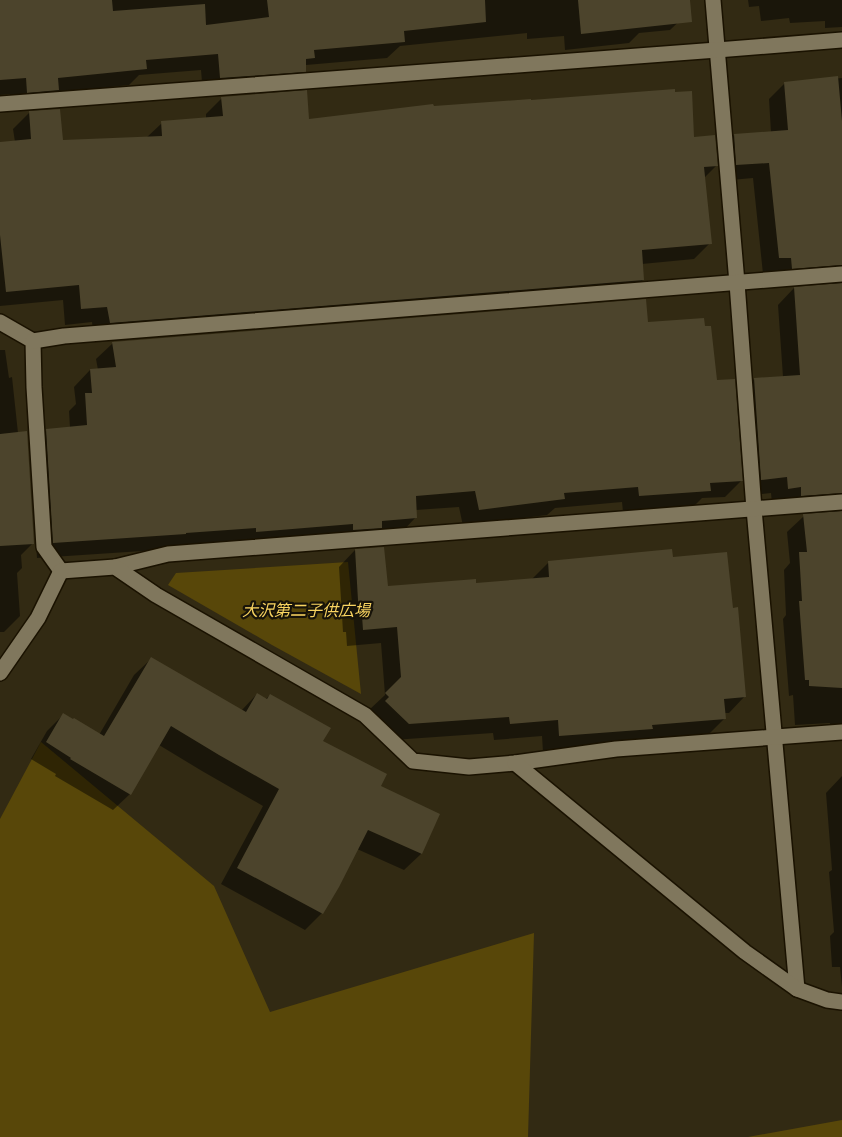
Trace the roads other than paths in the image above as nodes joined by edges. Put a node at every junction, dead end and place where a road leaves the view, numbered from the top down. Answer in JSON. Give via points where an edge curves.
{"nodes":[{"id":1,"x":713,"y":0,"type":"edge"},
{"id":2,"x":842,"y":40,"type":"edge"},
{"id":3,"x":717,"y":50,"type":"junction"},
{"id":4,"x":0,"y":104,"type":"edge"},
{"id":5,"x":842,"y":274,"type":"edge"},
{"id":6,"x":737,"y":282,"type":"junction"},
{"id":7,"x":0,"y":322,"type":"edge"},
{"id":8,"x":33,"y":341,"type":"junction"},
{"id":9,"x":842,"y":502,"type":"edge"},
{"id":10,"x":754,"y":509,"type":"junction"},
{"id":11,"x":115,"y":567,"type":"junction"},
{"id":12,"x":61,"y":571,"type":"junction"},
{"id":13,"x":0,"y":673,"type":"edge"},
{"id":14,"x":842,"y":732,"type":"edge"},
{"id":15,"x":774,"y":737,"type":"junction"},
{"id":16,"x":515,"y":763,"type":"junction"},
{"id":17,"x":798,"y":989,"type":"junction"},
{"id":18,"x":842,"y":1002,"type":"edge"}],
"edges":[{"from":1,"to":3,"type":"street"},
{"from":2,"to":3,"type":"street"},
{"from":3,"to":4,"type":"street"},
{"from":3,"to":6,"type":"street"},
{"from":5,"to":6,"type":"street"},
{"from":6,"to":8,"type":"street"},
{"from":6,"to":10,"type":"street"},
{"from":7,"to":8,"type":"street"},
{"from":8,"to":12,"type":"street","via":[[44,548]]},
{"from":9,"to":10,"type":"street"},
{"from":10,"to":11,"type":"street","via":[[168,554]]},
{"from":10,"to":15,"type":"street"},
{"from":11,"to":12,"type":"street"},
{"from":11,"to":16,"type":"street","via":[[156,595],[365,715],[413,760],[469,767]]},
{"from":12,"to":13,"type":"street","via":[[38,618]]},
{"from":14,"to":15,"type":"street"},
{"from":15,"to":16,"type":"street","via":[[616,749]]},
{"from":15,"to":17,"type":"street"},
{"from":16,"to":17,"type":"street","via":[[745,952]]},
{"from":17,"to":18,"type":"street"}]}
